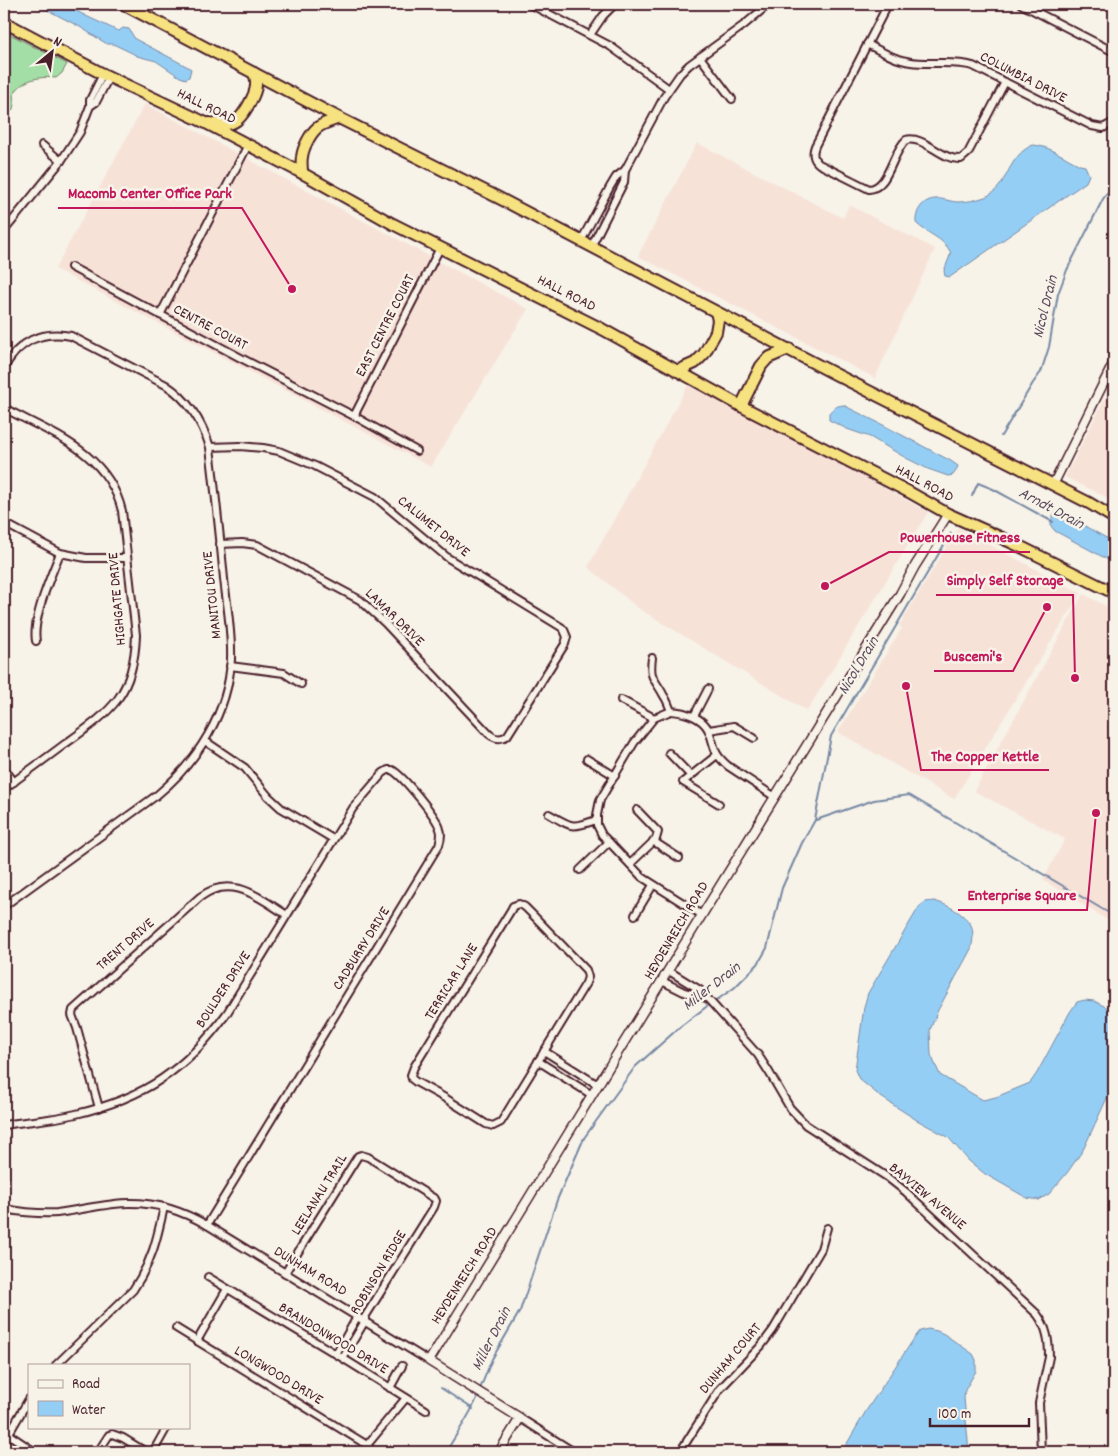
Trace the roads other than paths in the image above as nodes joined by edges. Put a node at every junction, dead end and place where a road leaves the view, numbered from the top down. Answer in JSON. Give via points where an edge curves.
{"nodes":[{"id":1,"x":123,"y":4,"type":"edge"},
{"id":2,"x":148,"y":4,"type":"edge"},
{"id":3,"x":530,"y":4,"type":"edge"},
{"id":4,"x":615,"y":4,"type":"edge"},
{"id":5,"x":769,"y":4,"type":"edge"},
{"id":6,"x":888,"y":4,"type":"edge"},
{"id":7,"x":1021,"y":4,"type":"edge"},
{"id":8,"x":142,"y":14,"type":"junction"},
{"id":9,"x":4,"y":22,"type":"edge"},
{"id":10,"x":590,"y":35,"type":"junction"},
{"id":11,"x":867,"y":44,"type":"junction"},
{"id":12,"x":1114,"y":52,"type":"edge"},
{"id":13,"x":700,"y":57,"type":"junction"},
{"id":14,"x":254,"y":73,"type":"junction"},
{"id":15,"x":106,"y":76,"type":"junction"},
{"id":16,"x":1005,"y":82,"type":"junction"},
{"id":17,"x":669,"y":89,"type":"junction"},
{"id":18,"x":732,"y":99,"type":"dead end"},
{"id":19,"x":339,"y":118,"type":"junction"},
{"id":20,"x":206,"y":123,"type":"junction"},
{"id":21,"x":1111,"y":124,"type":"edge"},
{"id":22,"x":248,"y":145,"type":"junction"},
{"id":23,"x":42,"y":146,"type":"dead end"},
{"id":24,"x":61,"y":161,"type":"junction"},
{"id":25,"x":625,"y":170,"type":"junction"},
{"id":26,"x":302,"y":173,"type":"junction"},
{"id":27,"x":606,"y":194,"type":"junction"},
{"id":28,"x":616,"y":199,"type":"junction"},
{"id":29,"x":4,"y":231,"type":"edge"},
{"id":30,"x":581,"y":241,"type":"junction"},
{"id":31,"x":591,"y":247,"type":"junction"},
{"id":32,"x":440,"y":248,"type":"junction"},
{"id":33,"x":70,"y":267,"type":"dead end"},
{"id":34,"x":716,"y":312,"type":"junction"},
{"id":35,"x":160,"y":316,"type":"junction"},
{"id":36,"x":789,"y":349,"type":"junction"},
{"id":37,"x":1114,"y":362,"type":"edge"},
{"id":38,"x":4,"y":368,"type":"edge"},
{"id":39,"x":676,"y":371,"type":"junction"},
{"id":40,"x":742,"y":406,"type":"junction"},
{"id":41,"x":4,"y":408,"type":"edge"},
{"id":42,"x":354,"y":416,"type":"junction"},
{"id":43,"x":210,"y":447,"type":"junction"},
{"id":44,"x":417,"y":451,"type":"dead end"},
{"id":45,"x":1053,"y":485,"type":"junction"},
{"id":46,"x":948,"y":514,"type":"junction"},
{"id":47,"x":1114,"y":518,"type":"edge"},
{"id":48,"x":4,"y":523,"type":"edge"},
{"id":49,"x":220,"y":544,"type":"junction"},
{"id":50,"x":60,"y":553,"type":"junction"},
{"id":51,"x":127,"y":558,"type":"junction"},
{"id":52,"x":1114,"y":593,"type":"edge"},
{"id":53,"x":36,"y":641,"type":"dead end"},
{"id":54,"x":652,"y":658,"type":"dead end"},
{"id":55,"x":230,"y":666,"type":"junction"},
{"id":56,"x":300,"y":684,"type":"dead end"},
{"id":57,"x":708,"y":689,"type":"dead end"},
{"id":58,"x":621,"y":700,"type":"dead end"},
{"id":59,"x":671,"y":711,"type":"junction"},
{"id":60,"x":694,"y":716,"type":"junction"},
{"id":61,"x":654,"y":718,"type":"junction"},
{"id":62,"x":709,"y":730,"type":"junction"},
{"id":63,"x":754,"y":738,"type":"dead end"},
{"id":64,"x":500,"y":739,"type":"joint"},
{"id":65,"x":205,"y":741,"type":"junction"},
{"id":66,"x":669,"y":753,"type":"dead end"},
{"id":67,"x":717,"y":755,"type":"junction"},
{"id":68,"x":587,"y":759,"type":"dead end"},
{"id":69,"x":4,"y":768,"type":"edge"},
{"id":70,"x":615,"y":776,"type":"junction"},
{"id":71,"x":690,"y":776,"type":"junction"},
{"id":72,"x":14,"y":782,"type":"junction"},
{"id":73,"x":4,"y":789,"type":"edge"},
{"id":74,"x":774,"y":797,"type":"junction"},
{"id":75,"x":719,"y":804,"type":"dead end"},
{"id":76,"x":638,"y":810,"type":"dead end"},
{"id":77,"x":549,"y":814,"type":"dead end"},
{"id":78,"x":596,"y":820,"type":"junction"},
{"id":79,"x":333,"y":839,"type":"junction"},
{"id":80,"x":653,"y":841,"type":"junction"},
{"id":81,"x":608,"y":842,"type":"junction"},
{"id":82,"x":679,"y":858,"type":"dead end"},
{"id":83,"x":630,"y":864,"type":"junction"},
{"id":84,"x":580,"y":870,"type":"dead end"},
{"id":85,"x":653,"y":885,"type":"junction"},
{"id":86,"x":4,"y":906,"type":"edge"},
{"id":87,"x":287,"y":915,"type":"junction"},
{"id":88,"x":635,"y":915,"type":"dead end"},
{"id":89,"x":702,"y":915,"type":"junction"},
{"id":90,"x":669,"y":970,"type":"junction"},
{"id":91,"x":662,"y":980,"type":"junction"},
{"id":92,"x":706,"y":998,"type":"junction"},
{"id":93,"x":544,"y":1051,"type":"junction"},
{"id":94,"x":538,"y":1061,"type":"junction"},
{"id":95,"x":598,"y":1085,"type":"junction"},
{"id":96,"x":592,"y":1095,"type":"junction"},
{"id":97,"x":98,"y":1108,"type":"junction"},
{"id":98,"x":4,"y":1125,"type":"edge"},
{"id":99,"x":4,"y":1140,"type":"edge"},
{"id":100,"x":4,"y":1181,"type":"edge"},
{"id":101,"x":436,"y":1201,"type":"joint"},
{"id":102,"x":164,"y":1207,"type":"junction"},
{"id":103,"x":4,"y":1209,"type":"edge"},
{"id":104,"x":207,"y":1225,"type":"junction"},
{"id":105,"x":826,"y":1228,"type":"dead end"},
{"id":106,"x":285,"y":1273,"type":"junction"},
{"id":107,"x":208,"y":1277,"type":"dead end"},
{"id":108,"x":227,"y":1289,"type":"junction"},
{"id":109,"x":357,"y":1317,"type":"junction"},
{"id":110,"x":365,"y":1321,"type":"junction"},
{"id":111,"x":176,"y":1328,"type":"dead end"},
{"id":112,"x":198,"y":1341,"type":"junction"},
{"id":113,"x":336,"y":1354,"type":"junction"},
{"id":114,"x":343,"y":1358,"type":"junction"},
{"id":115,"x":428,"y":1362,"type":"junction"},
{"id":116,"x":57,"y":1364,"type":"edge"},
{"id":117,"x":402,"y":1366,"type":"dead end"},
{"id":118,"x":390,"y":1388,"type":"junction"},
{"id":119,"x":406,"y":1398,"type":"junction"},
{"id":120,"x":28,"y":1402,"type":"edge"},
{"id":121,"x":426,"y":1410,"type":"dead end"},
{"id":122,"x":520,"y":1418,"type":"junction"},
{"id":123,"x":166,"y":1428,"type":"edge"},
{"id":124,"x":8,"y":1434,"type":"junction"},
{"id":125,"x":4,"y":1442,"type":"edge"},
{"id":126,"x":367,"y":1445,"type":"junction"},
{"id":127,"x":36,"y":1452,"type":"edge"},
{"id":128,"x":98,"y":1452,"type":"edge"},
{"id":129,"x":146,"y":1452,"type":"edge"},
{"id":130,"x":153,"y":1452,"type":"edge"},
{"id":131,"x":373,"y":1452,"type":"edge"},
{"id":132,"x":499,"y":1452,"type":"edge"},
{"id":133,"x":574,"y":1452,"type":"edge"},
{"id":134,"x":680,"y":1452,"type":"edge"},
{"id":135,"x":1040,"y":1452,"type":"edge"}],
"edges":[{"from":1,"to":8,"type":"highway"},
{"from":2,"to":8,"type":"street"},
{"from":3,"to":10,"type":"street"},
{"from":4,"to":10,"type":"street"},
{"from":5,"to":13,"type":"street"},
{"from":6,"to":11,"type":"street"},
{"from":7,"to":12,"type":"street"},
{"from":8,"to":14,"type":"highway"},
{"from":9,"to":15,"type":"highway","name":"HALL ROAD"},
{"from":10,"to":17,"type":"street"},
{"from":11,"to":16,"type":"street","name":"COLUMBIA DRIVE","via":[[910,62],[966,64]]},
{"from":11,"to":16,"type":"street","via":[[813,150],[814,158],[820,164],[869,189],[880,185],[906,140],[915,140],[952,158],[965,157]]},
{"from":13,"to":17,"type":"street","via":[[680,74]]},
{"from":13,"to":18,"type":"street"},
{"from":14,"to":19,"type":"highway"},
{"from":14,"to":20,"type":"highway","via":[[255,91],[238,120],[227,124]]},
{"from":15,"to":20,"type":"highway","name":"HALL ROAD"},
{"from":15,"to":24,"type":"street","via":[[90,100],[80,132]]},
{"from":16,"to":21,"type":"street","name":"COLUMBIA DRIVE","via":[[1092,126],[1098,128]]},
{"from":17,"to":25,"type":"street"},
{"from":19,"to":26,"type":"highway","via":[[316,128],[301,158]]},
{"from":19,"to":30,"type":"highway"},
{"from":20,"to":22,"type":"highway","name":"HALL ROAD"},
{"from":22,"to":26,"type":"highway","name":"HALL ROAD"},
{"from":22,"to":35,"type":"street","name":"CENTRE COURT"},
{"from":23,"to":24,"type":"street"},
{"from":24,"to":29,"type":"street"},
{"from":25,"to":27,"type":"street","via":[[616,177]]},
{"from":25,"to":28,"type":"street","via":[[624,182]]},
{"from":26,"to":32,"type":"highway","name":"HALL ROAD"},
{"from":27,"to":28,"type":"street"},
{"from":27,"to":30,"type":"street"},
{"from":28,"to":31,"type":"street"},
{"from":30,"to":31,"type":"highway"},
{"from":31,"to":34,"type":"highway"},
{"from":32,"to":39,"type":"highway","name":"HALL ROAD","via":[[602,329]]},
{"from":32,"to":42,"type":"street","name":"EAST CENTRE COURT"},
{"from":33,"to":35,"type":"street"},
{"from":34,"to":36,"type":"highway"},
{"from":34,"to":39,"type":"highway","via":[[716,332],[704,354],[696,363]]},
{"from":35,"to":42,"type":"street","name":"CENTRE COURT"},
{"from":36,"to":40,"type":"highway","via":[[768,358],[761,366]]},
{"from":36,"to":45,"type":"highway"},
{"from":37,"to":45,"type":"street"},
{"from":38,"to":43,"type":"street","name":"MANITOU DRIVE","via":[[10,357],[29,341],[48,335],[71,336],[174,391],[191,408]]},
{"from":39,"to":40,"type":"highway","name":"HALL ROAD"},
{"from":40,"to":46,"type":"highway","name":"HALL ROAD"},
{"from":41,"to":51,"type":"street","name":"HIGHGATE DRIVE","via":[[79,448],[100,467],[120,504]]},
{"from":42,"to":44,"type":"street","name":"CENTRE COURT"},
{"from":43,"to":49,"type":"street","name":"MANITOU DRIVE"},
{"from":43,"to":64,"type":"street","name":"CALUMET DRIVE","via":[[240,446],[279,451],[375,497],[448,558],[564,630],[565,644],[510,732]]},
{"from":45,"to":47,"type":"highway"},
{"from":46,"to":52,"type":"highway","name":"HALL ROAD"},
{"from":46,"to":74,"type":"street","name":"HEYDENREICH ROAD"},
{"from":48,"to":50,"type":"street"},
{"from":49,"to":55,"type":"street","name":"MANITOU DRIVE","via":[[229,618]]},
{"from":49,"to":64,"type":"street","name":"LAMAR DRIVE","via":[[257,545],[360,600],[492,737]]},
{"from":50,"to":51,"type":"street","via":[[86,558]]},
{"from":50,"to":53,"type":"street","via":[[37,617]]},
{"from":51,"to":72,"type":"street","name":"HIGHGATE DRIVE","via":[[136,635],[132,669],[125,686],[100,719]]},
{"from":54,"to":59,"type":"street","via":[[653,679]]},
{"from":55,"to":56,"type":"street","via":[[284,673]]},
{"from":55,"to":65,"type":"street","name":"MANITOU DRIVE","via":[[222,700]]},
{"from":57,"to":60,"type":"street"},
{"from":58,"to":61,"type":"street"},
{"from":59,"to":60,"type":"street"},
{"from":59,"to":61,"type":"street"},
{"from":60,"to":62,"type":"street"},
{"from":61,"to":70,"type":"street"},
{"from":62,"to":63,"type":"street","via":[[734,726]]},
{"from":62,"to":67,"type":"street"},
{"from":65,"to":79,"type":"street","via":[[245,768],[282,808]]},
{"from":65,"to":86,"type":"street","name":"MANITOU DRIVE","via":[[184,770],[157,795]]},
{"from":66,"to":71,"type":"street"},
{"from":67,"to":71,"type":"street"},
{"from":67,"to":74,"type":"street"},
{"from":68,"to":70,"type":"street"},
{"from":69,"to":72,"type":"street"},
{"from":70,"to":78,"type":"street","via":[[600,800]]},
{"from":71,"to":75,"type":"street","via":[[684,782]]},
{"from":72,"to":73,"type":"street","name":"HIGHGATE DRIVE"},
{"from":74,"to":89,"type":"street","name":"HEYDENREICH ROAD"},
{"from":76,"to":80,"type":"street","via":[[658,832]]},
{"from":77,"to":78,"type":"street","via":[[575,826]]},
{"from":78,"to":81,"type":"street"},
{"from":79,"to":87,"type":"street","name":"BOULDER DRIVE"},
{"from":79,"to":104,"type":"street","name":"CADBURRY DRIVE","via":[[353,808],[388,770],[396,772],[435,817],[441,831],[440,845]]},
{"from":80,"to":82,"type":"street"},
{"from":80,"to":83,"type":"street"},
{"from":81,"to":83,"type":"street"},
{"from":81,"to":84,"type":"street"},
{"from":83,"to":85,"type":"street"},
{"from":85,"to":88,"type":"street"},
{"from":85,"to":89,"type":"street"},
{"from":87,"to":97,"type":"street","name":"BOULDER DRIVE","via":[[227,1013],[198,1049],[162,1079],[123,1100]]},
{"from":87,"to":97,"type":"street","name":"TRENT DRIVE","via":[[238,888],[228,886],[211,890],[74,1010],[72,1014]]},
{"from":89,"to":90,"type":"street","name":"HEYDENREICH ROAD"},
{"from":90,"to":91,"type":"street","name":"HEYDENREICH ROAD"},
{"from":90,"to":92,"type":"street","name":"BAYVIEW AVENUE","via":[[697,987]]},
{"from":91,"to":92,"type":"street","via":[[684,992]]},
{"from":91,"to":95,"type":"street","name":"HEYDENREICH ROAD"},
{"from":92,"to":135,"type":"street","name":"BAYVIEW AVENUE","via":[[758,1055],[790,1108],[802,1121],[906,1192],[1041,1319],[1047,1334],[1049,1357],[1040,1397]]},
{"from":93,"to":94,"type":"street"},
{"from":93,"to":94,"type":"street","name":"TERRICAR LANE","via":[[588,976],[586,970],[519,904],[511,910],[411,1075],[416,1082],[493,1126],[501,1122]]},
{"from":93,"to":95,"type":"street"},
{"from":94,"to":96,"type":"street"},
{"from":95,"to":96,"type":"street","name":"HEYDENREICH ROAD"},
{"from":96,"to":115,"type":"street","name":"HEYDENREICH ROAD"},
{"from":97,"to":98,"type":"street","name":"BOULDER DRIVE"},
{"from":99,"to":100,"type":"street"},
{"from":101,"to":106,"type":"street","name":"LEELANAU TRAIL","via":[[368,1157],[358,1156]]},
{"from":101,"to":110,"type":"street","name":"ROBINSON RIDGE"},
{"from":102,"to":103,"type":"street","name":"DUNHAM ROAD","via":[[129,1203],[47,1213]]},
{"from":102,"to":104,"type":"street","name":"DUNHAM ROAD"},
{"from":102,"to":116,"type":"street","via":[[150,1260],[133,1290]]},
{"from":104,"to":106,"type":"street","name":"DUNHAM ROAD"},
{"from":105,"to":134,"type":"street","name":"DUNHAM COURT","via":[[822,1249],[773,1330],[714,1397]]},
{"from":106,"to":109,"type":"street","name":"DUNHAM ROAD"},
{"from":107,"to":108,"type":"street","name":"BRANDONWOOD DRIVE"},
{"from":108,"to":112,"type":"street"},
{"from":108,"to":113,"type":"street","name":"BRANDONWOOD DRIVE"},
{"from":109,"to":110,"type":"street","name":"DUNHAM ROAD"},
{"from":109,"to":113,"type":"street","name":"ROBINSON RIDGE"},
{"from":110,"to":114,"type":"street","name":"ROBINSON RIDGE"},
{"from":110,"to":115,"type":"street","name":"DUNHAM ROAD"},
{"from":111,"to":112,"type":"street","name":"LONGWOOD DRIVE"},
{"from":112,"to":126,"type":"street","name":"LONGWOOD DRIVE"},
{"from":113,"to":114,"type":"street","name":"BRANDONWOOD DRIVE"},
{"from":114,"to":118,"type":"street","name":"BRANDONWOOD DRIVE"},
{"from":115,"to":122,"type":"street","name":"DUNHAM ROAD"},
{"from":117,"to":118,"type":"street"},
{"from":118,"to":119,"type":"street","name":"BRANDONWOOD DRIVE"},
{"from":119,"to":121,"type":"street","name":"BRANDONWOOD DRIVE"},
{"from":119,"to":126,"type":"street"},
{"from":120,"to":124,"type":"street"},
{"from":122,"to":132,"type":"street"},
{"from":122,"to":133,"type":"street","name":"DUNHAM ROAD"},
{"from":123,"to":130,"type":"street"},
{"from":124,"to":125,"type":"street"},
{"from":124,"to":127,"type":"street"},
{"from":126,"to":131,"type":"street","name":"LONGWOOD DRIVE"},
{"from":128,"to":129,"type":"street","via":[[112,1434]]}]}
